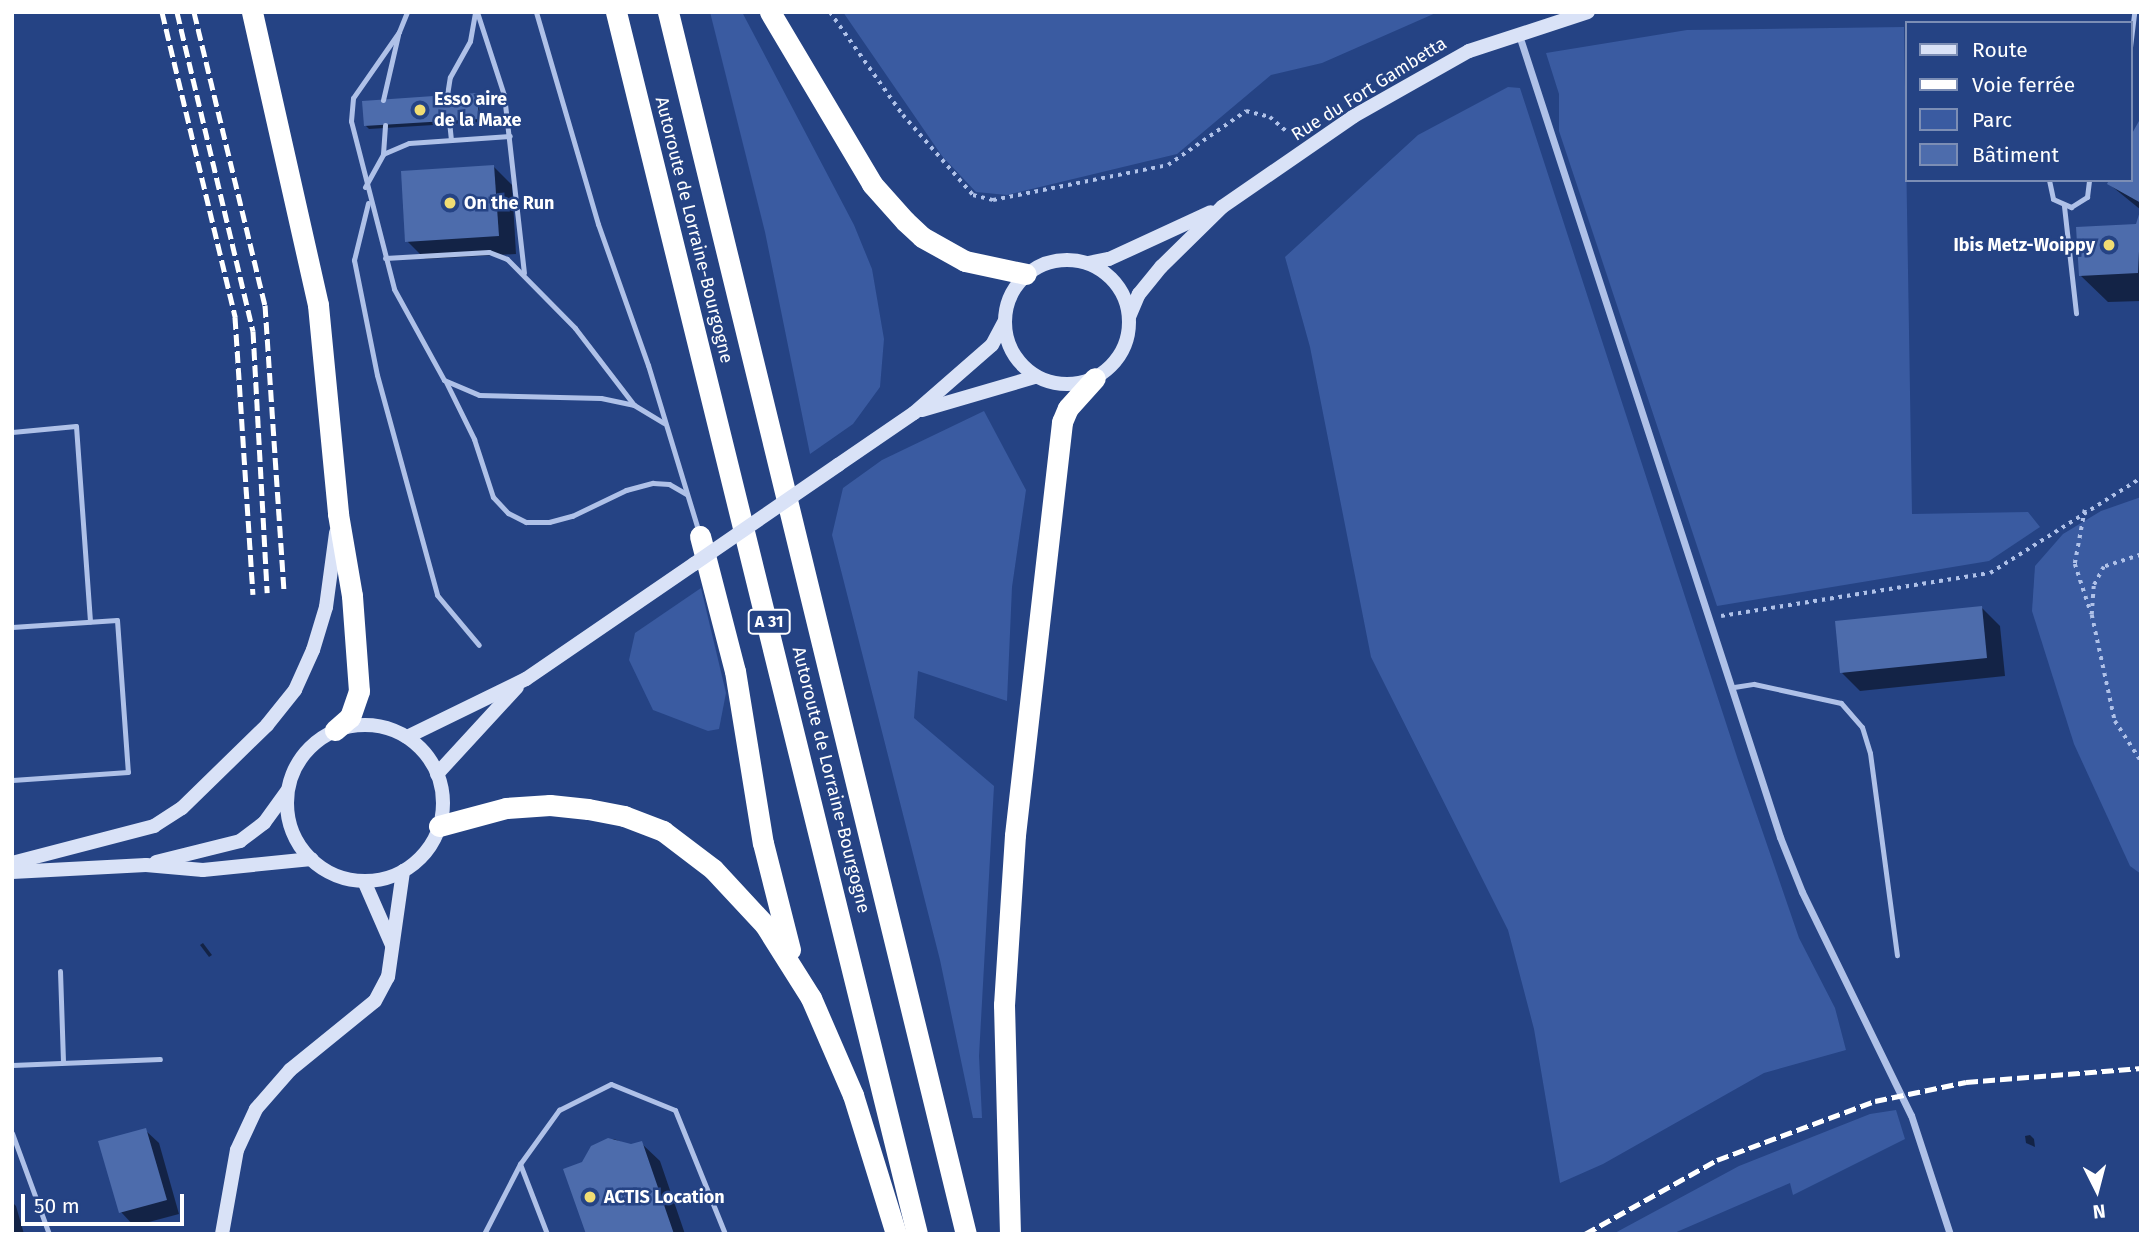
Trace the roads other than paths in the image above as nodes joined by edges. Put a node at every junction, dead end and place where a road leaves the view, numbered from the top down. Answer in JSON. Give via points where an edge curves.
{"nodes":[{"id":1,"x":252,"y":12,"type":"edge"},
{"id":2,"x":407,"y":12,"type":"edge"},
{"id":3,"x":476,"y":12,"type":"edge"},
{"id":4,"x":536,"y":12,"type":"edge"},
{"id":5,"x":616,"y":12,"type":"edge"},
{"id":6,"x":668,"y":12,"type":"edge"},
{"id":7,"x":769,"y":12,"type":"edge"},
{"id":8,"x":1588,"y":12,"type":"edge"},
{"id":9,"x":2134,"y":12,"type":"edge"},
{"id":10,"x":2132,"y":30,"type":"edge"},
{"id":11,"x":399,"y":32,"type":"junction"},
{"id":12,"x":1518,"y":32,"type":"junction"},
{"id":13,"x":447,"y":95,"type":"dead end"},
{"id":14,"x":383,"y":100,"type":"dead end"},
{"id":15,"x":449,"y":121,"type":"dead end"},
{"id":16,"x":385,"y":125,"type":"dead end"},
{"id":17,"x":510,"y":136,"type":"junction"},
{"id":18,"x":451,"y":140,"type":"junction"},
{"id":19,"x":383,"y":153,"type":"junction"},
{"id":20,"x":2049,"y":182,"type":"edge"},
{"id":21,"x":2088,"y":182,"type":"edge"},
{"id":22,"x":365,"y":187,"type":"junction"},
{"id":23,"x":369,"y":201,"type":"junction"},
{"id":24,"x":2064,"y":206,"type":"junction"},
{"id":25,"x":1222,"y":207,"type":"junction"},
{"id":26,"x":385,"y":258,"type":"junction"},
{"id":27,"x":1088,"y":264,"type":"junction"},
{"id":28,"x":1026,"y":274,"type":"junction"},
{"id":29,"x":526,"y":277,"type":"junction"},
{"id":30,"x":2076,"y":313,"type":"dead end"},
{"id":31,"x":1129,"y":317,"type":"junction"},
{"id":32,"x":1004,"y":322,"type":"junction"},
{"id":33,"x":1035,"y":377,"type":"junction"},
{"id":34,"x":1095,"y":378,"type":"junction"},
{"id":35,"x":446,"y":382,"type":"junction"},
{"id":36,"x":634,"y":405,"type":"junction"},
{"id":37,"x":914,"y":413,"type":"junction"},
{"id":38,"x":664,"y":423,"type":"junction"},
{"id":39,"x":12,"y":432,"type":"edge"},
{"id":40,"x":686,"y":494,"type":"junction"},
{"id":41,"x":338,"y":514,"type":"junction"},
{"id":42,"x":700,"y":536,"type":"joint"},
{"id":43,"x":90,"y":622,"type":"junction"},
{"id":44,"x":12,"y":627,"type":"edge"},
{"id":45,"x":479,"y":645,"type":"dead end"},
{"id":46,"x":526,"y":679,"type":"junction"},
{"id":47,"x":1734,"y":687,"type":"junction"},
{"id":48,"x":335,"y":730,"type":"junction"},
{"id":49,"x":407,"y":737,"type":"junction"},
{"id":50,"x":438,"y":774,"type":"junction"},
{"id":51,"x":12,"y":780,"type":"edge"},
{"id":52,"x":287,"y":790,"type":"junction"},
{"id":53,"x":439,"y":826,"type":"junction"},
{"id":54,"x":311,"y":859,"type":"junction"},
{"id":55,"x":12,"y":863,"type":"edge"},
{"id":56,"x":146,"y":865,"type":"junction"},
{"id":57,"x":402,"y":871,"type":"junction"},
{"id":58,"x":12,"y":872,"type":"edge"},
{"id":59,"x":364,"y":881,"type":"junction"},
{"id":60,"x":392,"y":946,"type":"junction"},
{"id":61,"x":1897,"y":955,"type":"dead end"},
{"id":62,"x":795,"y":967,"type":"junction"},
{"id":63,"x":60,"y":971,"type":"dead end"},
{"id":64,"x":160,"y":1059,"type":"dead end"},
{"id":65,"x":63,"y":1062,"type":"junction"},
{"id":66,"x":12,"y":1065,"type":"edge"},
{"id":67,"x":12,"y":1133,"type":"edge"},
{"id":68,"x":20,"y":1159,"type":"junction"},
{"id":69,"x":12,"y":1161,"type":"edge"},
{"id":70,"x":520,"y":1164,"type":"junction"},
{"id":71,"x":226,"y":1211,"type":"junction"},
{"id":72,"x":49,"y":1234,"type":"edge"},
{"id":73,"x":222,"y":1234,"type":"edge"},
{"id":74,"x":229,"y":1234,"type":"edge"},
{"id":75,"x":484,"y":1234,"type":"edge"},
{"id":76,"x":547,"y":1234,"type":"edge"},
{"id":77,"x":725,"y":1234,"type":"edge"},
{"id":78,"x":896,"y":1234,"type":"edge"},
{"id":79,"x":917,"y":1234,"type":"edge"},
{"id":80,"x":966,"y":1234,"type":"edge"},
{"id":81,"x":1010,"y":1234,"type":"edge"},
{"id":82,"x":1950,"y":1234,"type":"edge"}],
"edges":[{"from":1,"to":41,"type":"highway","via":[[316,293]]},
{"from":2,"to":11,"type":"lane"},
{"from":3,"to":13,"type":"lane","via":[[470,41],[450,76]]},
{"from":3,"to":17,"type":"lane","via":[[505,95]]},
{"from":4,"to":38,"type":"lane","via":[[598,224]]},
{"from":5,"to":79,"type":"highway","name":"Autoroute de Lorraine-Bourgogne","number":"A 31"},
{"from":6,"to":80,"type":"highway","name":"Autoroute de Lorraine-Bourgogne","number":"A 31"},
{"from":7,"to":28,"type":"highway","via":[[873,184],[905,221],[922,237],[965,261]]},
{"from":8,"to":12,"type":"main road","name":"Rue du Fort Gambetta"},
{"from":9,"to":10,"type":"lane"},
{"from":11,"to":14,"type":"lane"},
{"from":11,"to":22,"type":"lane","via":[[353,98],[353,140]]},
{"from":12,"to":25,"type":"main road","name":"Rue du Fort Gambetta","via":[[1421,76]]},
{"from":12,"to":47,"type":"street"},
{"from":15,"to":18,"type":"lane"},
{"from":16,"to":19,"type":"lane"},
{"from":17,"to":18,"type":"lane"},
{"from":17,"to":29,"type":"lane"},
{"from":18,"to":19,"type":"lane","via":[[409,143]]},
{"from":19,"to":22,"type":"lane"},
{"from":20,"to":24,"type":"lane","via":[[2053,199]]},
{"from":21,"to":24,"type":"lane","via":[[2083,202]]},
{"from":22,"to":23,"type":"lane"},
{"from":23,"to":26,"type":"lane"},
{"from":23,"to":45,"type":"lane","via":[[354,260],[377,375],[437,595]]},
{"from":24,"to":30,"type":"lane"},
{"from":25,"to":27,"type":"main road","name":"Rue du Fort Gambetta","via":[[1109,259]]},
{"from":25,"to":31,"type":"main road","name":"Rue du Fort Gambetta","via":[[1161,267]]},
{"from":26,"to":29,"type":"lane","via":[[489,252],[508,259]]},
{"from":26,"to":35,"type":"lane","via":[[394,289]]},
{"from":27,"to":28,"type":"main road","via":[[1067,260],[1045,263]]},
{"from":27,"to":31,"type":"main road","via":[[1116,284]]},
{"from":28,"to":32,"type":"main road","via":[[1014,288]]},
{"from":29,"to":36,"type":"lane","via":[[575,328]]},
{"from":31,"to":34,"type":"main road","via":[[1121,353]]},
{"from":32,"to":33,"type":"main road","via":[[1007,344],[1018,363]]},
{"from":32,"to":37,"type":"main road","via":[[992,345]]},
{"from":33,"to":34,"type":"main road","via":[[1075,384]]},
{"from":33,"to":37,"type":"main road"},
{"from":34,"to":81,"type":"highway","via":[[1068,408],[1062,422],[1015,835],[1004,1005]]},
{"from":35,"to":36,"type":"lane","via":[[479,394],[601,398]]},
{"from":35,"to":40,"type":"lane","via":[[474,439],[493,498],[526,522],[572,516],[626,490],[653,483],[669,484]]},
{"from":36,"to":38,"type":"lane"},
{"from":37,"to":46,"type":"main road","bridge":true},
{"from":38,"to":40,"type":"lane"},
{"from":39,"to":43,"type":"lane","via":[[76,426]]},
{"from":40,"to":42,"type":"lane"},
{"from":41,"to":48,"type":"highway","via":[[359,670],[355,708]]},
{"from":41,"to":55,"type":"main road","via":[[319,631],[295,690],[267,725],[182,808],[154,826]]},
{"from":42,"to":62,"type":"highway","via":[[735,671],[763,843]]},
{"from":43,"to":44,"type":"lane"},
{"from":43,"to":51,"type":"lane","via":[[117,620],[128,772]]},
{"from":46,"to":49,"type":"main road"},
{"from":46,"to":50,"type":"main road"},
{"from":47,"to":61,"type":"lane","via":[[1754,684],[1841,703],[1862,727],[1870,753]]},
{"from":47,"to":82,"type":"street","via":[[1797,881],[1911,1115]]},
{"from":48,"to":49,"type":"main road","via":[[384,727]]},
{"from":48,"to":52,"type":"main road","via":[[303,754]]},
{"from":49,"to":50,"type":"main road"},
{"from":50,"to":53,"type":"main road","via":[[442,791]]},
{"from":52,"to":54,"type":"main road","via":[[290,828]]},
{"from":52,"to":56,"type":"main road","via":[[264,823],[240,841]]},
{"from":53,"to":57,"type":"main road","via":[[425,852]]},
{"from":53,"to":62,"type":"highway","via":[[506,808],[550,805],[637,821],[691,850],[739,892]]},
{"from":54,"to":56,"type":"main road","via":[[203,870]]},
{"from":54,"to":59,"type":"main road","via":[[326,871]]},
{"from":56,"to":58,"type":"main road"},
{"from":57,"to":59,"type":"main road"},
{"from":57,"to":60,"type":"main road"},
{"from":59,"to":60,"type":"main road"},
{"from":60,"to":71,"type":"main road","via":[[388,978],[375,1001],[290,1070],[256,1109],[237,1150]]},
{"from":62,"to":78,"type":"highway","via":[[853,1095]]},
{"from":63,"to":65,"type":"lane"},
{"from":64,"to":65,"type":"lane"},
{"from":65,"to":66,"type":"lane"},
{"from":67,"to":68,"type":"lane"},
{"from":68,"to":69,"type":"lane"},
{"from":68,"to":72,"type":"lane","via":[[46,1214]]},
{"from":70,"to":75,"type":"lane"},
{"from":70,"to":76,"type":"lane"},
{"from":70,"to":77,"type":"lane","via":[[559,1110],[611,1084],[675,1110]]},
{"from":71,"to":73,"type":"main road"},
{"from":71,"to":74,"type":"main road"}]}
